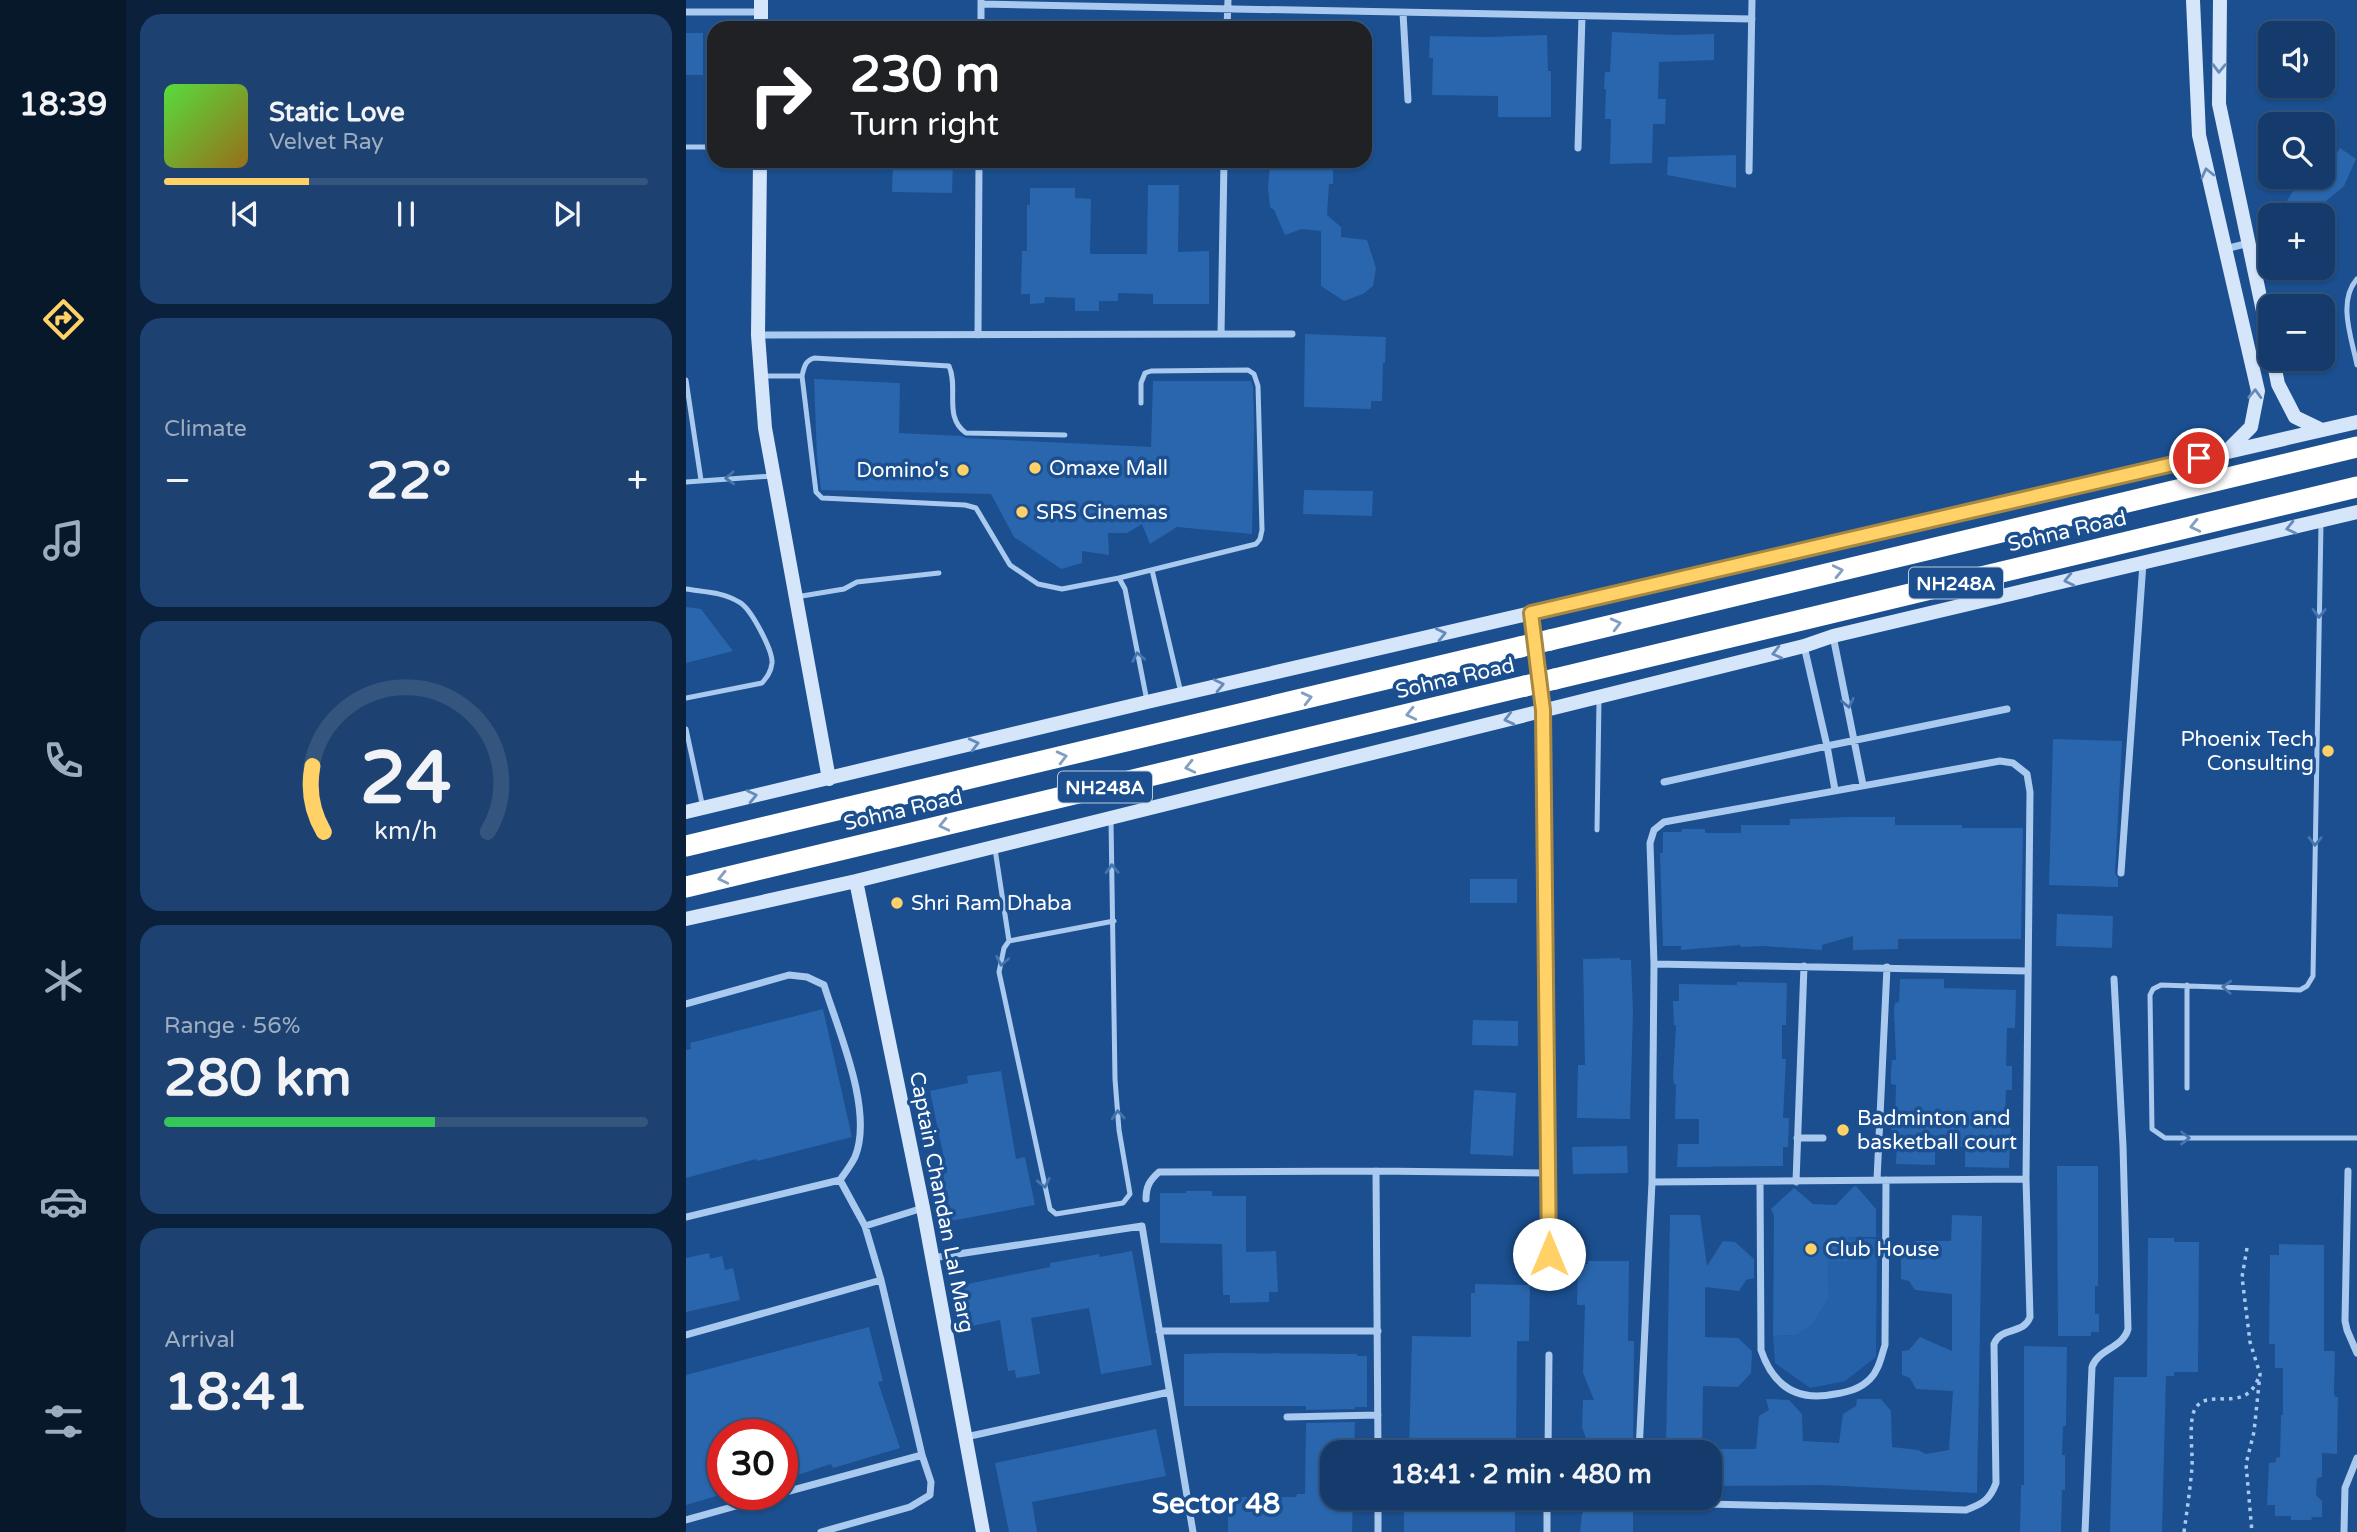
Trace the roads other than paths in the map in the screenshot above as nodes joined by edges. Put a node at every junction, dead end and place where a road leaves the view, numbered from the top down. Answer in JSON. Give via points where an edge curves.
{"nodes":[{"id":1,"x":1228,"y":0,"type":"edge"},
{"id":2,"x":1752,"y":0,"type":"edge"},
{"id":3,"x":2193,"y":0,"type":"edge"},
{"id":4,"x":2220,"y":0,"type":"edge"},
{"id":5,"x":981,"y":2,"type":"edge"},
{"id":6,"x":761,"y":6,"type":"edge"},
{"id":7,"x":1228,"y":9,"type":"junction"},
{"id":8,"x":686,"y":12,"type":"edge"},
{"id":9,"x":1403,"y":13,"type":"junction"},
{"id":10,"x":1582,"y":16,"type":"junction"},
{"id":11,"x":1752,"y":19,"type":"junction"},
{"id":12,"x":981,"y":21,"type":"edge"},
{"id":13,"x":1227,"y":21,"type":"edge"},
{"id":14,"x":1408,"y":100,"type":"dead end"},
{"id":15,"x":686,"y":147,"type":"edge"},
{"id":16,"x":707,"y":147,"type":"edge"},
{"id":17,"x":1578,"y":148,"type":"dead end"},
{"id":18,"x":760,"y":168,"type":"edge"},
{"id":19,"x":979,"y":168,"type":"edge"},
{"id":20,"x":1224,"y":168,"type":"edge"},
{"id":21,"x":1749,"y":171,"type":"dead end"},
{"id":22,"x":2249,"y":243,"type":"junction"},
{"id":23,"x":2224,"y":249,"type":"junction"},
{"id":24,"x":2357,"y":279,"type":"edge"},
{"id":25,"x":2260,"y":294,"type":"edge"},
{"id":26,"x":1221,"y":334,"type":"junction"},
{"id":27,"x":1292,"y":334,"type":"dead end"},
{"id":28,"x":758,"y":335,"type":"junction"},
{"id":29,"x":978,"y":335,"type":"junction"},
{"id":30,"x":2357,"y":365,"type":"edge"},
{"id":31,"x":2275,"y":371,"type":"edge"},
{"id":32,"x":761,"y":376,"type":"junction"},
{"id":33,"x":802,"y":376,"type":"junction"},
{"id":34,"x":686,"y":380,"type":"edge"},
{"id":35,"x":1141,"y":403,"type":"dead end"},
{"id":36,"x":2357,"y":422,"type":"edge"},
{"id":37,"x":2322,"y":430,"type":"junction"},
{"id":38,"x":1065,"y":435,"type":"dead end"},
{"id":39,"x":2357,"y":447,"type":"edge"},
{"id":40,"x":2226,"y":452,"type":"junction"},
{"id":41,"x":774,"y":476,"type":"junction"},
{"id":42,"x":701,"y":480,"type":"junction"},
{"id":43,"x":686,"y":482,"type":"edge"},
{"id":44,"x":2357,"y":487,"type":"edge"},
{"id":45,"x":2357,"y":512,"type":"edge"},
{"id":46,"x":2321,"y":521,"type":"junction"},
{"id":47,"x":2143,"y":562,"type":"junction"},
{"id":48,"x":1152,"y":570,"type":"junction"},
{"id":49,"x":939,"y":573,"type":"dead end"},
{"id":50,"x":1119,"y":578,"type":"junction"},
{"id":51,"x":686,"y":589,"type":"edge"},
{"id":52,"x":796,"y":597,"type":"junction"},
{"id":53,"x":1531,"y":613,"type":"junction"},
{"id":54,"x":1833,"y":636,"type":"junction"},
{"id":55,"x":1804,"y":646,"type":"junction"},
{"id":56,"x":1181,"y":694,"type":"junction"},
{"id":57,"x":1599,"y":696,"type":"junction"},
{"id":58,"x":686,"y":698,"type":"edge"},
{"id":59,"x":1147,"y":702,"type":"junction"},
{"id":60,"x":2007,"y":709,"type":"dead end"},
{"id":61,"x":1543,"y":710,"type":"junction"},
{"id":62,"x":686,"y":729,"type":"edge"},
{"id":63,"x":1856,"y":741,"type":"junction"},
{"id":64,"x":1827,"y":746,"type":"junction"},
{"id":65,"x":829,"y":779,"type":"junction"},
{"id":66,"x":1664,"y":782,"type":"dead end"},
{"id":67,"x":1863,"y":785,"type":"junction"},
{"id":68,"x":1835,"y":790,"type":"junction"},
{"id":69,"x":703,"y":808,"type":"junction"},
{"id":70,"x":686,"y":812,"type":"edge"},
{"id":71,"x":1111,"y":817,"type":"junction"},
{"id":72,"x":1597,"y":830,"type":"dead end"},
{"id":73,"x":686,"y":846,"type":"edge"},
{"id":74,"x":994,"y":846,"type":"junction"},
{"id":75,"x":2120,"y":873,"type":"dead end"},
{"id":76,"x":856,"y":881,"type":"junction"},
{"id":77,"x":686,"y":887,"type":"edge"},
{"id":78,"x":686,"y":919,"type":"edge"},
{"id":79,"x":1114,"y":921,"type":"junction"},
{"id":80,"x":1009,"y":940,"type":"junction"},
{"id":81,"x":1654,"y":964,"type":"junction"},
{"id":82,"x":1804,"y":966,"type":"junction"},
{"id":83,"x":1887,"y":967,"type":"junction"},
{"id":84,"x":2028,"y":971,"type":"junction"},
{"id":85,"x":2114,"y":979,"type":"dead end"},
{"id":86,"x":2187,"y":985,"type":"junction"},
{"id":87,"x":686,"y":1003,"type":"edge"},
{"id":88,"x":2187,"y":1088,"type":"dead end"},
{"id":89,"x":1797,"y":1138,"type":"junction"},
{"id":90,"x":1823,"y":1138,"type":"dead end"},
{"id":91,"x":2357,"y":1138,"type":"edge"},
{"id":92,"x":1376,"y":1171,"type":"junction"},
{"id":93,"x":2348,"y":1171,"type":"dead end"},
{"id":94,"x":1550,"y":1173,"type":"junction"},
{"id":95,"x":2026,"y":1179,"type":"junction"},
{"id":96,"x":840,"y":1180,"type":"junction"},
{"id":97,"x":1881,"y":1180,"type":"junction"},
{"id":98,"x":1652,"y":1182,"type":"junction"},
{"id":99,"x":1760,"y":1182,"type":"junction"},
{"id":100,"x":1796,"y":1182,"type":"junction"},
{"id":101,"x":1146,"y":1199,"type":"dead end"},
{"id":102,"x":923,"y":1208,"type":"junction"},
{"id":103,"x":686,"y":1217,"type":"edge"},
{"id":104,"x":865,"y":1226,"type":"junction"},
{"id":105,"x":932,"y":1258,"type":"junction"},
{"id":106,"x":881,"y":1280,"type":"junction"},
{"id":107,"x":1549,"y":1281,"type":"dead end"},
{"id":108,"x":1159,"y":1331,"type":"junction"},
{"id":109,"x":1378,"y":1331,"type":"junction"},
{"id":110,"x":686,"y":1335,"type":"edge"},
{"id":111,"x":2357,"y":1353,"type":"edge"},
{"id":112,"x":1549,"y":1355,"type":"dead end"},
{"id":113,"x":1169,"y":1392,"type":"junction"},
{"id":114,"x":1378,"y":1415,"type":"junction"},
{"id":115,"x":1287,"y":1418,"type":"dead end"},
{"id":116,"x":966,"y":1437,"type":"junction"},
{"id":117,"x":1378,"y":1440,"type":"edge"},
{"id":118,"x":1548,"y":1440,"type":"edge"},
{"id":119,"x":1640,"y":1440,"type":"edge"},
{"id":120,"x":922,"y":1455,"type":"junction"},
{"id":121,"x":2357,"y":1458,"type":"edge"},
{"id":122,"x":798,"y":1489,"type":"edge"},
{"id":123,"x":1722,"y":1504,"type":"edge"},
{"id":124,"x":722,"y":1510,"type":"edge"},
{"id":125,"x":1378,"y":1510,"type":"edge"},
{"id":126,"x":1547,"y":1510,"type":"edge"},
{"id":127,"x":686,"y":1520,"type":"edge"},
{"id":128,"x":821,"y":1532,"type":"edge"},
{"id":129,"x":984,"y":1532,"type":"edge"},
{"id":130,"x":1192,"y":1532,"type":"edge"},
{"id":131,"x":1378,"y":1532,"type":"edge"},
{"id":132,"x":1547,"y":1532,"type":"edge"},
{"id":133,"x":2085,"y":1532,"type":"edge"},
{"id":134,"x":2344,"y":1532,"type":"edge"}],
"edges":[{"from":1,"to":7,"type":"street"},
{"from":2,"to":11,"type":"street"},
{"from":23,"to":3,"type":"main road","one_way":true,"via":[[2199,135]]},
{"from":4,"to":22,"type":"main road","one_way":true,"via":[[2218,104]]},
{"from":5,"to":7,"type":"street"},
{"from":5,"to":12,"type":"street"},
{"from":6,"to":8,"type":"street"},
{"from":7,"to":9,"type":"street"},
{"from":7,"to":13,"type":"street"},
{"from":9,"to":10,"type":"street"},
{"from":9,"to":14,"type":"street"},
{"from":10,"to":11,"type":"street"},
{"from":10,"to":17,"type":"street"},
{"from":11,"to":21,"type":"street"},
{"from":15,"to":16,"type":"lane"},
{"from":18,"to":28,"type":"main road"},
{"from":19,"to":29,"type":"street"},
{"from":20,"to":26,"type":"street"},
{"from":22,"to":23,"type":"street"},
{"from":22,"to":25,"type":"main road"},
{"from":40,"to":23,"type":"main road","one_way":true,"via":[[2250,427],[2258,391]]},
{"from":24,"to":30,"type":"lane","via":[[2348,294],[2346,311]]},
{"from":26,"to":27,"type":"street"},
{"from":26,"to":29,"type":"street"},
{"from":28,"to":29,"type":"street"},
{"from":28,"to":32,"type":"main road"},
{"from":31,"to":37,"type":"main road","via":[[2295,417]]},
{"from":32,"to":33,"type":"lane"},
{"from":32,"to":41,"type":"main road"},
{"from":33,"to":38,"type":"lane","via":[[804,365],[814,358],[949,366],[953,417],[966,433]]},
{"from":33,"to":50,"type":"lane","via":[[816,492],[822,498],[965,505],[976,508],[1010,565],[1038,584],[1062,589]]},
{"from":34,"to":42,"type":"lane"},
{"from":35,"to":48,"type":"lane","via":[[1141,383],[1151,370],[1248,369],[1258,386],[1260,539],[1256,544]]},
{"from":36,"to":37,"type":"main road"},
{"from":37,"to":40,"type":"main road"},
{"from":73,"to":39,"type":"highway","name":"Sohna Road","number":"NH248A","one_way":true,"bridge":true},
{"from":40,"to":53,"type":"main road"},
{"from":41,"to":42,"type":"lane","one_way":true},
{"from":41,"to":52,"type":"main road"},
{"from":42,"to":43,"type":"lane"},
{"from":44,"to":77,"type":"highway","name":"Sohna Road","number":"NH248A","one_way":true,"bridge":true},
{"from":45,"to":46,"type":"main road"},
{"from":46,"to":47,"type":"main road","one_way":true},
{"from":46,"to":86,"type":"lane","one_way":true,"via":[[2313,976],[2300,990]]},
{"from":47,"to":54,"type":"main road","one_way":true},
{"from":47,"to":75,"type":"street"},
{"from":48,"to":50,"type":"lane"},
{"from":48,"to":56,"type":"lane"},
{"from":49,"to":52,"type":"lane","via":[[857,582],[844,589]]},
{"from":59,"to":50,"type":"lane","one_way":true},
{"from":51,"to":58,"type":"lane","via":[[720,593],[742,603],[754,618],[773,661],[762,683]]},
{"from":52,"to":65,"type":"main road"},
{"from":56,"to":53,"type":"main road","one_way":true},
{"from":53,"to":61,"type":"street"},
{"from":54,"to":55,"type":"main road"},
{"from":54,"to":63,"type":"street","one_way":true},
{"from":55,"to":57,"type":"main road","one_way":true},
{"from":55,"to":64,"type":"street"},
{"from":56,"to":59,"type":"main road"},
{"from":57,"to":61,"type":"main road"},
{"from":57,"to":72,"type":"lane"},
{"from":65,"to":59,"type":"main road","one_way":true},
{"from":60,"to":63,"type":"street"},
{"from":61,"to":71,"type":"main road","one_way":true},
{"from":61,"to":94,"type":"street"},
{"from":62,"to":69,"type":"lane"},
{"from":63,"to":64,"type":"street"},
{"from":63,"to":67,"type":"street"},
{"from":64,"to":66,"type":"street"},
{"from":64,"to":68,"type":"street"},
{"from":69,"to":65,"type":"main road","one_way":true},
{"from":67,"to":68,"type":"street"},
{"from":67,"to":84,"type":"street","via":[[2000,761],[2013,763],[2027,774]]},
{"from":68,"to":81,"type":"street","via":[[1664,822],[1654,830],[1650,843]]},
{"from":69,"to":70,"type":"main road"},
{"from":71,"to":74,"type":"main road"},
{"from":79,"to":71,"type":"lane","one_way":true},
{"from":74,"to":76,"type":"main road"},
{"from":74,"to":80,"type":"lane"},
{"from":76,"to":78,"type":"main road"},
{"from":76,"to":102,"type":"main road","name":"Captain Chandan Lal Marg"},
{"from":79,"to":80,"type":"lane"},
{"from":80,"to":79,"type":"lane","one_way":true,"via":[[999,972],[1050,1209],[1056,1214],[1070,1213],[1123,1203],[1130,1194],[1116,1091]]},
{"from":81,"to":82,"type":"street"},
{"from":81,"to":98,"type":"street"},
{"from":82,"to":83,"type":"street"},
{"from":82,"to":89,"type":"street"},
{"from":83,"to":84,"type":"street"},
{"from":83,"to":97,"type":"street"},
{"from":84,"to":95,"type":"street"},
{"from":85,"to":133,"type":"street","via":[[2128,1329],[2092,1367]]},
{"from":86,"to":88,"type":"lane"},
{"from":86,"to":91,"type":"lane","one_way":true,"via":[[2161,985],[2150,995],[2151,1117],[2157,1135]]},
{"from":87,"to":96,"type":"street","via":[[789,975],[824,985],[859,1098],[860,1137],[855,1158]]},
{"from":89,"to":90,"type":"street"},
{"from":89,"to":100,"type":"street"},
{"from":92,"to":94,"type":"street"},
{"from":92,"to":101,"type":"street","via":[[1159,1172],[1151,1179]]},
{"from":92,"to":109,"type":"street"},
{"from":93,"to":111,"type":"street","via":[[2345,1321]]},
{"from":94,"to":107,"type":"street"},
{"from":95,"to":97,"type":"street"},
{"from":95,"to":123,"type":"street","via":[[2030,1317],[2024,1327],[2000,1334],[1994,1343],[1996,1483],[1992,1496],[1966,1510]]},
{"from":96,"to":103,"type":"street"},
{"from":96,"to":104,"type":"street"},
{"from":97,"to":99,"type":"street","via":[[1885,1345],[1870,1380],[1852,1391],[1827,1396],[1789,1390],[1766,1366],[1761,1350]]},
{"from":97,"to":100,"type":"street"},
{"from":98,"to":99,"type":"street"},
{"from":98,"to":119,"type":"street"},
{"from":99,"to":100,"type":"street"},
{"from":102,"to":104,"type":"street"},
{"from":102,"to":105,"type":"main road","name":"Captain Chandan Lal Marg"},
{"from":104,"to":106,"type":"street"},
{"from":105,"to":108,"type":"street","via":[[1142,1226]]},
{"from":105,"to":116,"type":"main road","name":"Captain Chandan Lal Marg"},
{"from":106,"to":110,"type":"street"},
{"from":106,"to":120,"type":"street"},
{"from":108,"to":109,"type":"street"},
{"from":108,"to":113,"type":"street"},
{"from":109,"to":114,"type":"street"},
{"from":112,"to":118,"type":"street"},
{"from":113,"to":116,"type":"street"},
{"from":113,"to":130,"type":"street"},
{"from":114,"to":115,"type":"street"},
{"from":114,"to":117,"type":"street"},
{"from":116,"to":129,"type":"main road","name":"Captain Chandan Lal Marg"},
{"from":120,"to":122,"type":"street"},
{"from":120,"to":128,"type":"street","via":[[931,1482],[930,1495],[910,1507]]},
{"from":121,"to":134,"type":"street","via":[[2345,1488]]},
{"from":124,"to":127,"type":"street"},
{"from":125,"to":131,"type":"street"},
{"from":126,"to":132,"type":"street"}]}
